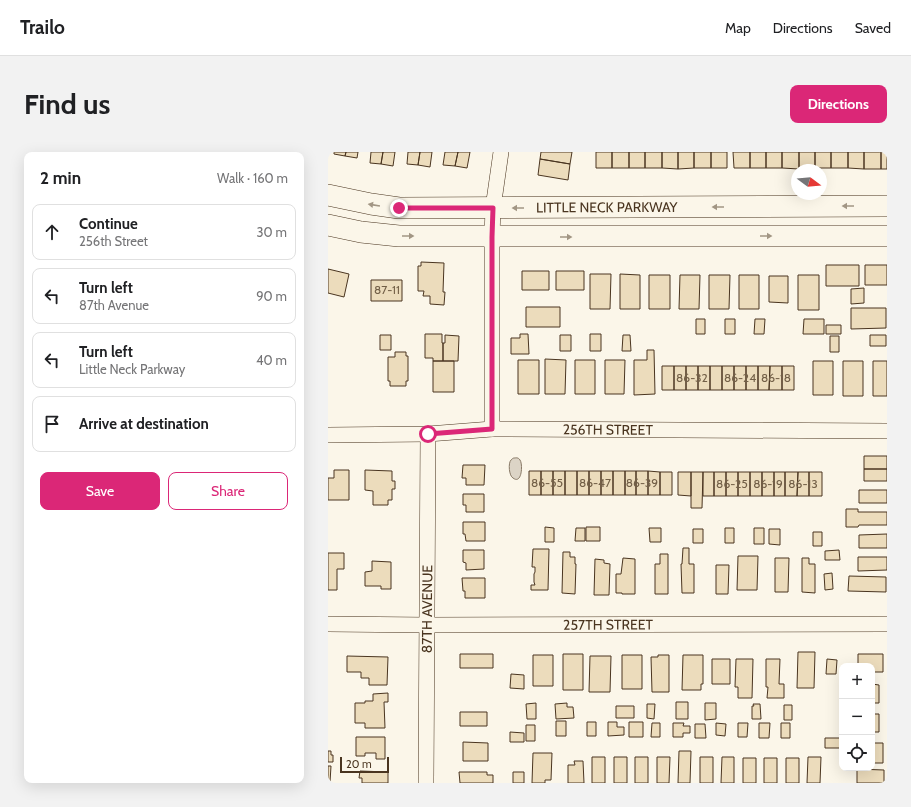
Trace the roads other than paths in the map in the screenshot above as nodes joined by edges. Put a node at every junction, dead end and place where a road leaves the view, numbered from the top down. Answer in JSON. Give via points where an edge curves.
{"nodes":[{"id":1,"x":501,"y":152,"type":"edge"},
{"id":2,"x":328,"y":195,"type":"edge"},
{"id":3,"x":887,"y":206,"type":"edge"},
{"id":4,"x":493,"y":208,"type":"junction"},
{"id":5,"x":328,"y":225,"type":"edge"},
{"id":6,"x":887,"y":236,"type":"edge"},
{"id":7,"x":492,"y":237,"type":"junction"},
{"id":8,"x":492,"y":429,"type":"junction"},
{"id":9,"x":887,"y":431,"type":"edge"},
{"id":10,"x":428,"y":434,"type":"junction"},
{"id":11,"x":328,"y":435,"type":"edge"},
{"id":12,"x":328,"y":624,"type":"edge"},
{"id":13,"x":887,"y":624,"type":"edge"},
{"id":14,"x":427,"y":625,"type":"junction"},
{"id":15,"x":426,"y":783,"type":"edge"}],
"edges":[{"from":1,"to":4,"type":"street"},
{"from":4,"to":2,"type":"main road","name":"LITTLE NECK PARKWAY","one_way":true,"via":[[399,208]]},
{"from":3,"to":4,"type":"main road","name":"LITTLE NECK PARKWAY","one_way":true},
{"from":4,"to":7,"type":"street"},
{"from":5,"to":7,"type":"main road","one_way":true,"via":[[400,236]]},
{"from":7,"to":6,"type":"main road","one_way":true},
{"from":7,"to":8,"type":"street"},
{"from":8,"to":9,"type":"street","name":"256TH STREET"},
{"from":8,"to":10,"type":"street","name":"256TH STREET"},
{"from":10,"to":11,"type":"street","name":"256TH STREET"},
{"from":10,"to":14,"type":"street","name":"87TH AVENUE"},
{"from":12,"to":14,"type":"street","name":"257TH STREET"},
{"from":13,"to":14,"type":"street","name":"257TH STREET"},
{"from":14,"to":15,"type":"street","name":"87TH AVENUE"}]}
